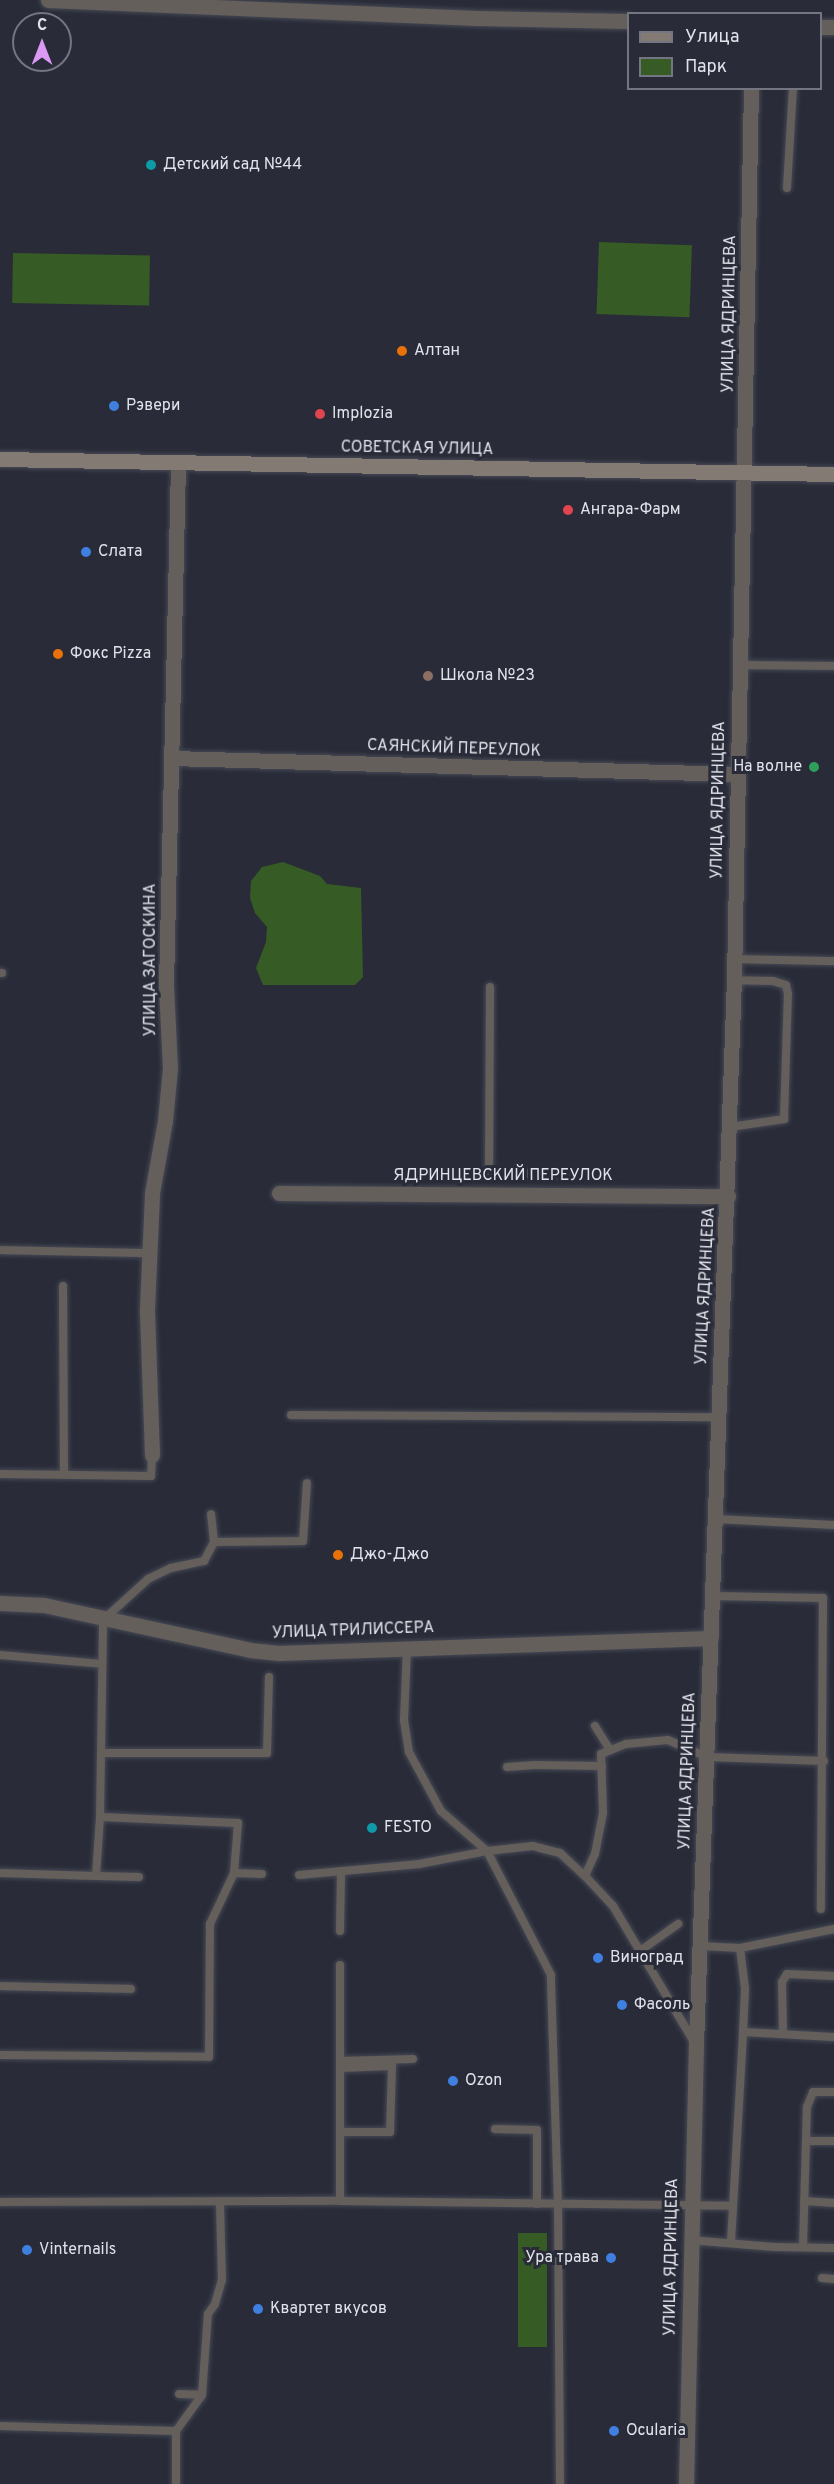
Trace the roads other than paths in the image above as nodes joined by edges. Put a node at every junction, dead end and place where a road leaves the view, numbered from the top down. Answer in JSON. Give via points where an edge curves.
{"nodes":[{"id":1,"x":48,"y":0,"type":"edge"},
{"id":2,"x":627,"y":21,"type":"edge"},
{"id":3,"x":752,"y":90,"type":"edge"},
{"id":4,"x":793,"y":90,"type":"edge"},
{"id":5,"x":787,"y":188,"type":"dead end"},
{"id":6,"x":0,"y":459,"type":"edge"},
{"id":7,"x":178,"y":463,"type":"junction"},
{"id":8,"x":744,"y":473,"type":"junction"},
{"id":9,"x":834,"y":474,"type":"edge"},
{"id":10,"x":740,"y":665,"type":"junction"},
{"id":11,"x":834,"y":666,"type":"edge"},
{"id":12,"x":171,"y":758,"type":"junction"},
{"id":13,"x":737,"y":774,"type":"junction"},
{"id":14,"x":735,"y":959,"type":"junction"},
{"id":15,"x":834,"y":961,"type":"edge"},
{"id":16,"x":734,"y":980,"type":"junction"},
{"id":17,"x":490,"y":987,"type":"dead end"},
{"id":18,"x":730,"y":1127,"type":"junction"},
{"id":19,"x":579,"y":1173,"type":"dead end"},
{"id":20,"x":279,"y":1193,"type":"dead end"},
{"id":21,"x":728,"y":1196,"type":"junction"},
{"id":22,"x":0,"y":1250,"type":"edge"},
{"id":23,"x":149,"y":1253,"type":"junction"},
{"id":24,"x":63,"y":1286,"type":"dead end"},
{"id":25,"x":291,"y":1415,"type":"dead end"},
{"id":26,"x":718,"y":1416,"type":"junction"},
{"id":27,"x":152,"y":1455,"type":"joint"},
{"id":28,"x":0,"y":1474,"type":"edge"},
{"id":29,"x":64,"y":1475,"type":"junction"},
{"id":30,"x":308,"y":1483,"type":"dead end"},
{"id":31,"x":211,"y":1515,"type":"dead end"},
{"id":32,"x":716,"y":1519,"type":"junction"},
{"id":33,"x":834,"y":1525,"type":"edge"},
{"id":34,"x":214,"y":1542,"type":"junction"},
{"id":35,"x":714,"y":1596,"type":"junction"},
{"id":36,"x":0,"y":1603,"type":"edge"},
{"id":37,"x":103,"y":1620,"type":"junction"},
{"id":38,"x":711,"y":1638,"type":"junction"},
{"id":39,"x":407,"y":1648,"type":"junction"},
{"id":40,"x":0,"y":1655,"type":"edge"},
{"id":41,"x":102,"y":1664,"type":"junction"},
{"id":42,"x":269,"y":1677,"type":"dead end"},
{"id":43,"x":595,"y":1726,"type":"dead end"},
{"id":44,"x":610,"y":1750,"type":"junction"},
{"id":45,"x":100,"y":1753,"type":"junction"},
{"id":46,"x":707,"y":1757,"type":"junction"},
{"id":47,"x":824,"y":1761,"type":"junction"},
{"id":48,"x":602,"y":1766,"type":"junction"},
{"id":49,"x":507,"y":1767,"type":"dead end"},
{"id":50,"x":100,"y":1817,"type":"junction"},
{"id":51,"x":487,"y":1851,"type":"junction"},
{"id":52,"x":341,"y":1871,"type":"junction"},
{"id":53,"x":0,"y":1873,"type":"edge"},
{"id":54,"x":234,"y":1873,"type":"junction"},
{"id":55,"x":261,"y":1874,"type":"dead end"},
{"id":56,"x":96,"y":1875,"type":"junction"},
{"id":57,"x":299,"y":1875,"type":"dead end"},
{"id":58,"x":585,"y":1876,"type":"junction"},
{"id":59,"x":138,"y":1877,"type":"dead end"},
{"id":60,"x":821,"y":1909,"type":"dead end"},
{"id":61,"x":678,"y":1924,"type":"dead end"},
{"id":62,"x":834,"y":1929,"type":"edge"},
{"id":63,"x":340,"y":1931,"type":"dead end"},
{"id":64,"x":700,"y":1946,"type":"junction"},
{"id":65,"x":740,"y":1948,"type":"junction"},
{"id":66,"x":640,"y":1951,"type":"junction"},
{"id":67,"x":340,"y":1965,"type":"dead end"},
{"id":68,"x":834,"y":1976,"type":"edge"},
{"id":69,"x":0,"y":1986,"type":"edge"},
{"id":70,"x":131,"y":1989,"type":"dead end"},
{"id":71,"x":743,"y":2032,"type":"junction"},
{"id":72,"x":783,"y":2034,"type":"junction"},
{"id":73,"x":834,"y":2037,"type":"edge"},
{"id":74,"x":696,"y":2045,"type":"junction"},
{"id":75,"x":0,"y":2055,"type":"edge"},
{"id":76,"x":413,"y":2059,"type":"dead end"},
{"id":77,"x":340,"y":2065,"type":"junction"},
{"id":78,"x":834,"y":2092,"type":"edge"},
{"id":79,"x":495,"y":2129,"type":"dead end"},
{"id":80,"x":340,"y":2132,"type":"junction"},
{"id":81,"x":806,"y":2141,"type":"junction"},
{"id":82,"x":834,"y":2141,"type":"edge"},
{"id":83,"x":220,"y":2201,"type":"junction"},
{"id":84,"x":340,"y":2201,"type":"junction"},
{"id":85,"x":804,"y":2201,"type":"junction"},
{"id":86,"x":0,"y":2202,"type":"edge"},
{"id":87,"x":834,"y":2203,"type":"edge"},
{"id":88,"x":691,"y":2204,"type":"junction"},
{"id":89,"x":537,"y":2205,"type":"junction"},
{"id":90,"x":558,"y":2205,"type":"junction"},
{"id":91,"x":733,"y":2206,"type":"junction"},
{"id":92,"x":690,"y":2240,"type":"junction"},
{"id":93,"x":731,"y":2242,"type":"junction"},
{"id":94,"x":803,"y":2247,"type":"junction"},
{"id":95,"x":834,"y":2247,"type":"edge"},
{"id":96,"x":822,"y":2278,"type":"dead end"},
{"id":97,"x":834,"y":2279,"type":"edge"},
{"id":98,"x":179,"y":2394,"type":"dead end"},
{"id":99,"x":202,"y":2395,"type":"junction"},
{"id":100,"x":0,"y":2426,"type":"edge"},
{"id":101,"x":176,"y":2431,"type":"junction"},
{"id":102,"x":176,"y":2484,"type":"edge"},
{"id":103,"x":560,"y":2484,"type":"edge"},
{"id":104,"x":686,"y":2484,"type":"edge"}],
"edges":[{"from":1,"to":2,"type":"street"},
{"from":3,"to":8,"type":"street","name":"УЛИЦА ЯДРИНЦЕВА"},
{"from":4,"to":5,"type":"lane"},
{"from":6,"to":7,"type":"main road","name":"СОВЕТСКАЯ УЛИЦА"},
{"from":7,"to":8,"type":"main road","name":"СОВЕТСКАЯ УЛИЦА"},
{"from":7,"to":12,"type":"street","name":"УЛИЦА ЗАГОСКИНА"},
{"from":8,"to":9,"type":"main road","name":"СОВЕТСКАЯ УЛИЦА"},
{"from":8,"to":10,"type":"street","name":"УЛИЦА ЯДРИНЦЕВА"},
{"from":10,"to":11,"type":"lane"},
{"from":10,"to":13,"type":"street","name":"УЛИЦА ЯДРИНЦЕВА"},
{"from":12,"to":13,"type":"street","name":"САЯНСКИЙ ПЕРЕУЛОК"},
{"from":12,"to":23,"type":"street","name":"УЛИЦА ЗАГОСКИНА","via":[[166,985],[170,1068],[152,1193]]},
{"from":13,"to":14,"type":"street","name":"УЛИЦА ЯДРИНЦЕВА"},
{"from":14,"to":15,"type":"lane"},
{"from":14,"to":16,"type":"street","name":"УЛИЦА ЯДРИНЦЕВА"},
{"from":16,"to":18,"type":"street","name":"УЛИЦА ЯДРИНЦЕВА"},
{"from":16,"to":18,"type":"lane","via":[[773,981],[786,985],[788,994],[784,1119]]},
{"from":17,"to":19,"type":"lane","via":[[489,1174]]},
{"from":18,"to":21,"type":"street","name":"УЛИЦА ЯДРИНЦЕВА"},
{"from":20,"to":21,"type":"street","name":"ЯДРИНЦЕВСКИЙ ПЕРЕУЛОК"},
{"from":21,"to":26,"type":"street","name":"УЛИЦА ЯДРИНЦЕВА"},
{"from":22,"to":23,"type":"lane"},
{"from":23,"to":27,"type":"street","name":"УЛИЦА ЗАГОСКИНА"},
{"from":24,"to":29,"type":"lane"},
{"from":25,"to":26,"type":"lane"},
{"from":26,"to":32,"type":"street","name":"УЛИЦА ЯДРИНЦЕВА"},
{"from":27,"to":29,"type":"lane","via":[[151,1476]]},
{"from":28,"to":29,"type":"lane"},
{"from":30,"to":34,"type":"lane","via":[[303,1541]]},
{"from":31,"to":34,"type":"lane"},
{"from":32,"to":33,"type":"lane"},
{"from":32,"to":35,"type":"street","name":"УЛИЦА ЯДРИНЦЕВА"},
{"from":34,"to":37,"type":"lane","via":[[204,1561],[171,1568],[148,1579]]},
{"from":35,"to":38,"type":"street","name":"УЛИЦА ЯДРИНЦЕВА"},
{"from":35,"to":47,"type":"lane","via":[[823,1598]]},
{"from":36,"to":37,"type":"street","name":"УЛИЦА ТРИЛИССЕРА","via":[[44,1605]]},
{"from":37,"to":39,"type":"street","name":"УЛИЦА ТРИЛИССЕРА","via":[[279,1653]]},
{"from":37,"to":41,"type":"lane"},
{"from":38,"to":39,"type":"street","name":"УЛИЦА ТРИЛИССЕРА"},
{"from":38,"to":46,"type":"street","name":"УЛИЦА ЯДРИНЦЕВА"},
{"from":39,"to":51,"type":"lane","via":[[404,1720],[409,1752],[441,1811]]},
{"from":40,"to":41,"type":"lane"},
{"from":41,"to":45,"type":"lane"},
{"from":42,"to":45,"type":"lane","via":[[267,1753]]},
{"from":43,"to":44,"type":"lane"},
{"from":44,"to":46,"type":"lane","via":[[626,1744],[668,1740]]},
{"from":44,"to":48,"type":"lane","via":[[601,1754]]},
{"from":45,"to":50,"type":"lane"},
{"from":46,"to":47,"type":"lane"},
{"from":46,"to":64,"type":"street","name":"УЛИЦА ЯДРИНЦЕВА"},
{"from":47,"to":60,"type":"lane"},
{"from":48,"to":49,"type":"lane"},
{"from":48,"to":58,"type":"lane","via":[[603,1813],[595,1854]]},
{"from":50,"to":54,"type":"lane","via":[[238,1823]]},
{"from":50,"to":56,"type":"lane"},
{"from":51,"to":52,"type":"lane","via":[[419,1864]]},
{"from":51,"to":58,"type":"lane","via":[[533,1846],[560,1853]]},
{"from":51,"to":90,"type":"lane","via":[[551,1975]]},
{"from":52,"to":57,"type":"lane"},
{"from":52,"to":63,"type":"lane"},
{"from":53,"to":56,"type":"lane"},
{"from":54,"to":55,"type":"lane"},
{"from":54,"to":75,"type":"lane","via":[[210,1924],[209,2057]]},
{"from":56,"to":59,"type":"lane"},
{"from":58,"to":66,"type":"lane","via":[[613,1906]]},
{"from":61,"to":66,"type":"lane"},
{"from":62,"to":65,"type":"lane"},
{"from":64,"to":65,"type":"lane"},
{"from":64,"to":74,"type":"street","name":"УЛИЦА ЯДРИНЦЕВА"},
{"from":65,"to":71,"type":"lane","via":[[745,1989]]},
{"from":66,"to":74,"type":"lane"},
{"from":67,"to":77,"type":"lane"},
{"from":68,"to":72,"type":"lane","via":[[787,1974],[782,1982]]},
{"from":69,"to":70,"type":"lane"},
{"from":71,"to":72,"type":"lane"},
{"from":71,"to":91,"type":"lane"},
{"from":72,"to":73,"type":"lane"},
{"from":74,"to":88,"type":"street","name":"УЛИЦА ЯДРИНЦЕВА"},
{"from":76,"to":77,"type":"lane"},
{"from":77,"to":80,"type":"lane"},
{"from":77,"to":80,"type":"lane","via":[[392,2067],[390,2132]]},
{"from":78,"to":81,"type":"lane","via":[[813,2092],[807,2107]]},
{"from":79,"to":89,"type":"lane","via":[[537,2130]]},
{"from":80,"to":84,"type":"lane"},
{"from":81,"to":82,"type":"lane"},
{"from":81,"to":85,"type":"lane"},
{"from":83,"to":84,"type":"lane"},
{"from":83,"to":86,"type":"lane"},
{"from":83,"to":99,"type":"lane","via":[[222,2280],[208,2314]]},
{"from":84,"to":89,"type":"lane"},
{"from":85,"to":87,"type":"lane"},
{"from":85,"to":94,"type":"lane"},
{"from":88,"to":90,"type":"lane"},
{"from":88,"to":91,"type":"lane"},
{"from":88,"to":92,"type":"street","name":"УЛИЦА ЯДРИНЦЕВА"},
{"from":89,"to":90,"type":"lane"},
{"from":90,"to":103,"type":"lane"},
{"from":91,"to":93,"type":"lane"},
{"from":92,"to":93,"type":"lane"},
{"from":92,"to":104,"type":"street","name":"УЛИЦА ЯДРИНЦЕВА"},
{"from":93,"to":94,"type":"lane"},
{"from":94,"to":95,"type":"lane"},
{"from":96,"to":97,"type":"lane"},
{"from":98,"to":99,"type":"lane"},
{"from":99,"to":101,"type":"lane"},
{"from":100,"to":101,"type":"lane"},
{"from":101,"to":102,"type":"lane"}]}
